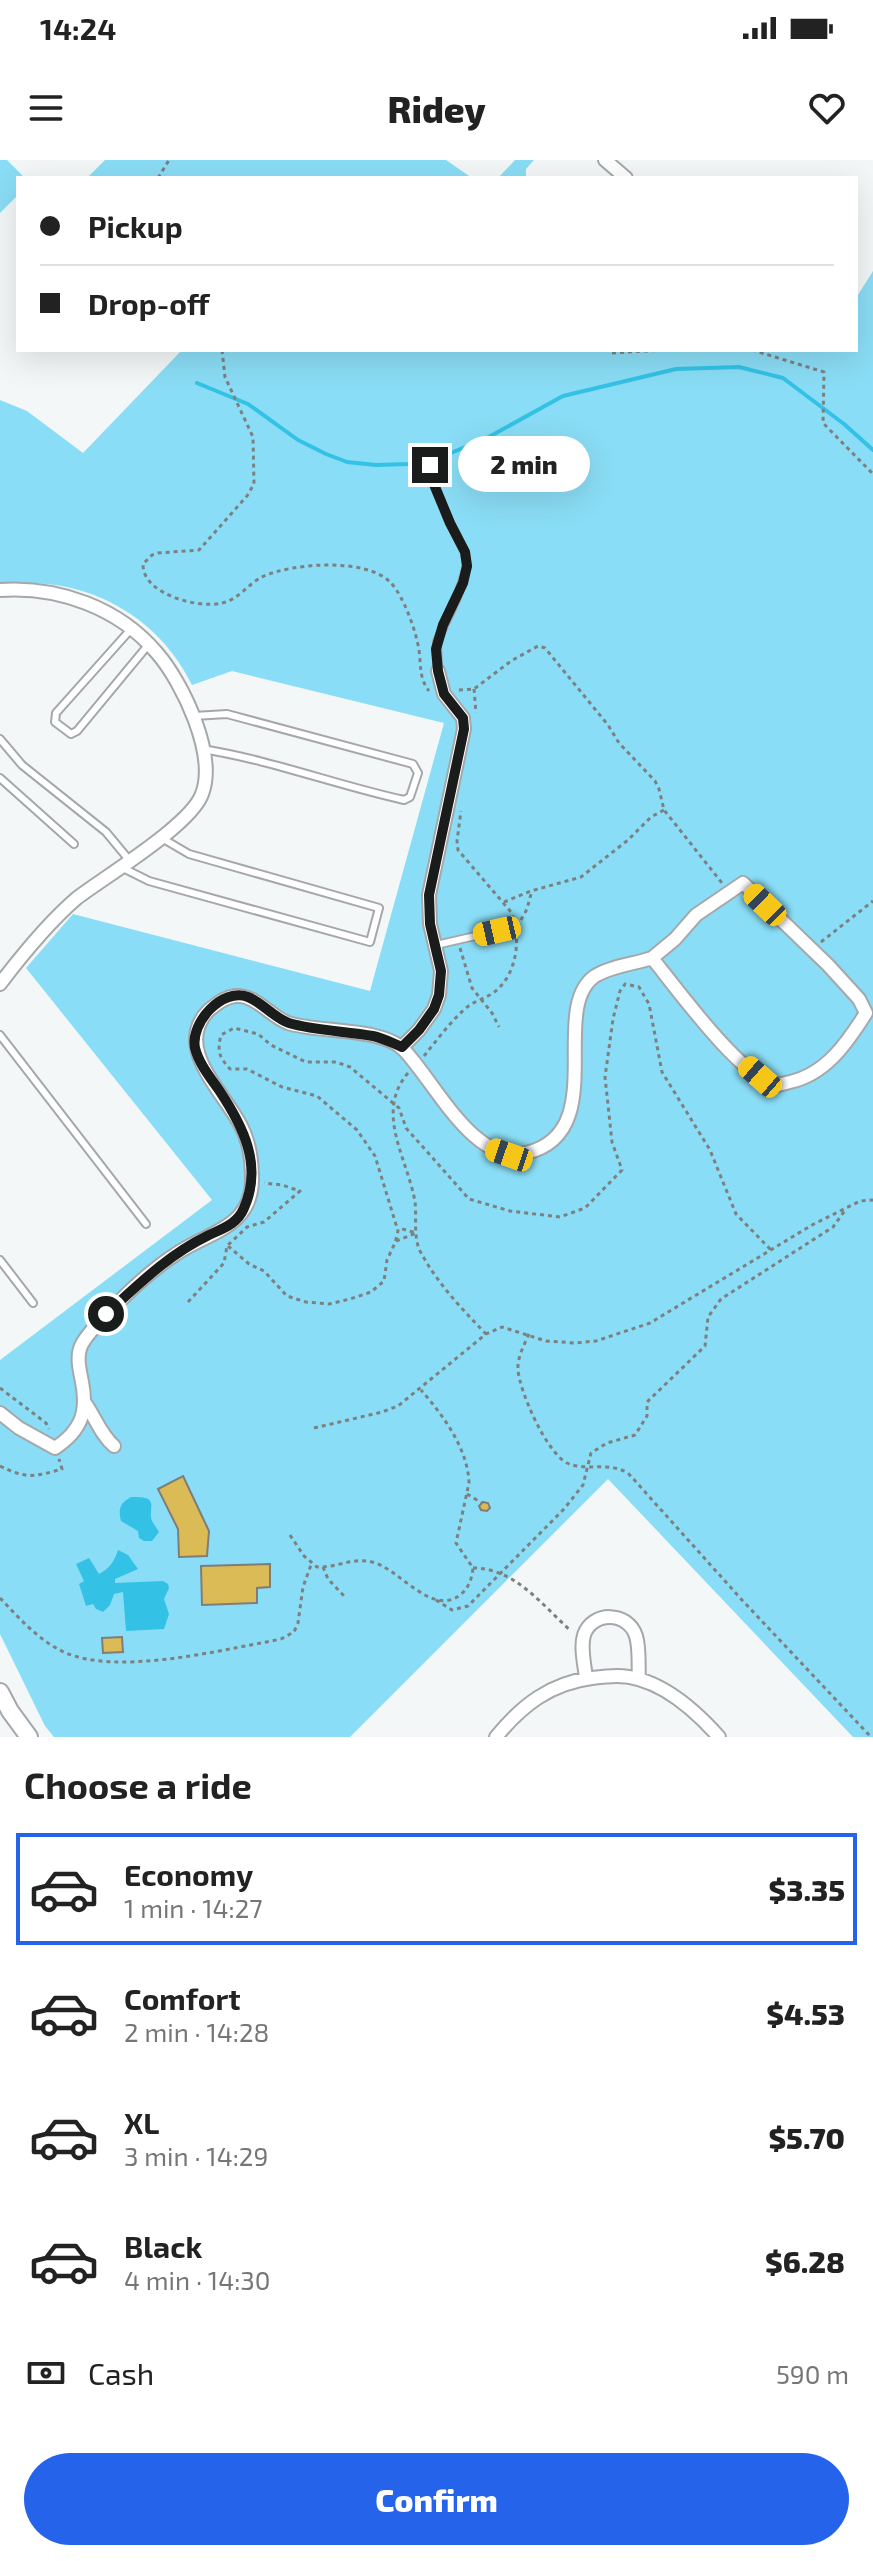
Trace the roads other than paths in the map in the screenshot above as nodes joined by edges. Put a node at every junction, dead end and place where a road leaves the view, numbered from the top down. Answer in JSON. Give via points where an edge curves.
{"nodes":[{"id":1,"x":605,"y":160,"type":"edge"},
{"id":2,"x":624,"y":176,"type":"edge"},
{"id":3,"x":430,"y":465,"type":"dead end"},
{"id":4,"x":0,"y":590,"type":"edge"},
{"id":5,"x":132,"y":628,"type":"junction"},
{"id":6,"x":149,"y":644,"type":"junction"},
{"id":7,"x":438,"y":671,"type":"joint"},
{"id":8,"x":194,"y":716,"type":"junction"},
{"id":9,"x":0,"y":739,"type":"edge"},
{"id":10,"x":202,"y":749,"type":"junction"},
{"id":11,"x":0,"y":778,"type":"edge"},
{"id":12,"x":160,"y":837,"type":"junction"},
{"id":13,"x":74,"y":844,"type":"dead end"},
{"id":14,"x":126,"y":864,"type":"junction"},
{"id":15,"x":497,"y":931,"type":"dead end"},
{"id":16,"x":436,"y":945,"type":"junction"},
{"id":17,"x":652,"y":958,"type":"junction"},
{"id":18,"x":0,"y":984,"type":"edge"},
{"id":19,"x":0,"y":1035,"type":"edge"},
{"id":20,"x":402,"y":1047,"type":"junction"},
{"id":21,"x":146,"y":1224,"type":"dead end"},
{"id":22,"x":0,"y":1260,"type":"edge"},
{"id":23,"x":33,"y":1303,"type":"dead end"},
{"id":24,"x":85,"y":1403,"type":"junction"},
{"id":25,"x":0,"y":1413,"type":"edge"},
{"id":26,"x":114,"y":1446,"type":"dead end"},
{"id":27,"x":586,"y":1679,"type":"junction"},
{"id":28,"x":639,"y":1679,"type":"junction"},
{"id":29,"x":0,"y":1692,"type":"edge"},
{"id":30,"x":29,"y":1737,"type":"edge"},
{"id":31,"x":496,"y":1737,"type":"edge"},
{"id":32,"x":719,"y":1737,"type":"edge"}],
"edges":[{"from":1,"to":2,"type":"street"},
{"from":3,"to":7,"type":"lane","via":[[467,566],[437,641]]},
{"from":4,"to":5,"type":"street","via":[[31,590],[89,603]]},
{"from":5,"to":6,"type":"street"},
{"from":5,"to":6,"type":"lane","via":[[56,713],[55,722],[67,733],[77,731]]},
{"from":6,"to":8,"type":"street","via":[[165,662]]},
{"from":7,"to":16,"type":"street","via":[[464,729],[429,895]]},
{"from":8,"to":10,"type":"street"},
{"from":8,"to":10,"type":"lane","via":[[227,714],[413,764],[418,773],[404,800]]},
{"from":9,"to":14,"type":"lane","via":[[22,765],[106,832]]},
{"from":10,"to":12,"type":"street","via":[[202,795]]},
{"from":11,"to":13,"type":"lane"},
{"from":12,"to":14,"type":"street"},
{"from":12,"to":14,"type":"lane","via":[[189,854],[379,908],[370,942],[149,881]]},
{"from":14,"to":18,"type":"street","via":[[76,900]]},
{"from":15,"to":16,"type":"lane"},
{"from":16,"to":20,"type":"street","via":[[439,995],[434,1009]]},
{"from":17,"to":17,"type":"street","via":[[730,1051],[778,1085],[819,1070],[866,1013],[859,999],[743,883],[696,915]]},
{"from":17,"to":20,"type":"street","via":[[611,969],[583,990],[573,1105],[558,1136],[544,1147],[509,1155],[489,1148],[455,1115]]},
{"from":19,"to":21,"type":"lane"},
{"from":20,"to":24,"type":"street","via":[[377,1037],[287,1022],[248,997],[225,999],[203,1017],[194,1045],[250,1147],[252,1184],[243,1212],[227,1228],[159,1267],[106,1314],[80,1347]]},
{"from":22,"to":23,"type":"lane"},
{"from":24,"to":25,"type":"street","via":[[73,1436],[55,1448]]},
{"from":24,"to":26,"type":"street"},
{"from":27,"to":28,"type":"street"},
{"from":27,"to":28,"type":"street","via":[[585,1633],[596,1620],[615,1617],[636,1635]]},
{"from":27,"to":31,"type":"street","via":[[572,1680],[531,1701]]},
{"from":28,"to":32,"type":"street","via":[[692,1708]]},
{"from":29,"to":30,"type":"street"}]}
